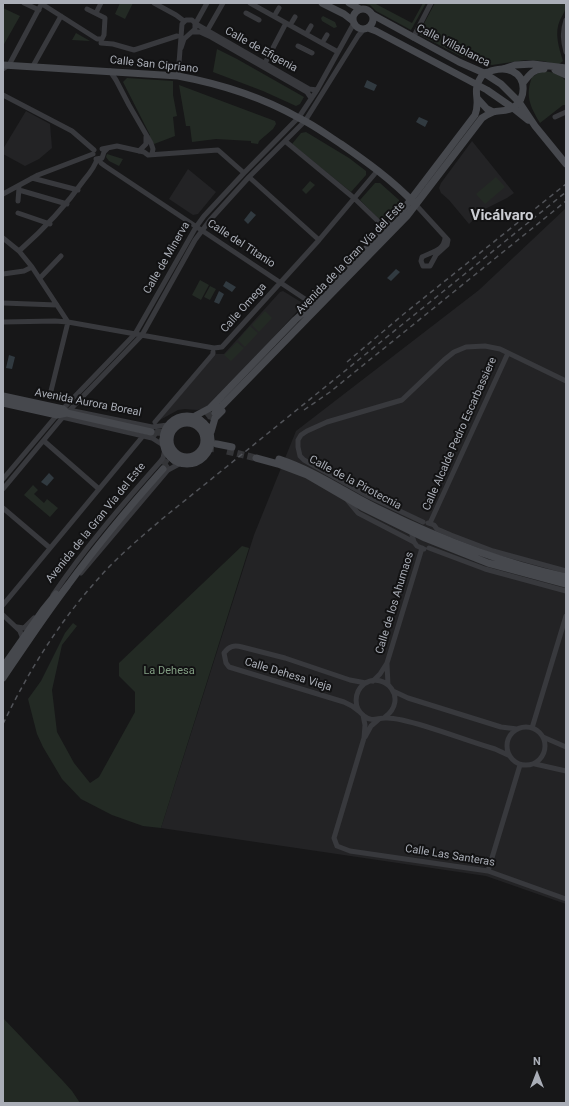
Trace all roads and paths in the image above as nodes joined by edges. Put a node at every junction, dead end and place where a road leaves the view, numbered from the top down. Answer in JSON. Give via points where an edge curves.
{"nodes":[{"id":1,"x":24,"y":3,"type":"edge"},
{"id":2,"x":42,"y":3,"type":"edge"},
{"id":3,"x":101,"y":3,"type":"edge"},
{"id":4,"x":154,"y":3,"type":"edge"},
{"id":5,"x":207,"y":3,"type":"edge"},
{"id":6,"x":222,"y":3,"type":"edge"},
{"id":7,"x":250,"y":3,"type":"edge"},
{"id":8,"x":322,"y":3,"type":"edge"},
{"id":9,"x":349,"y":3,"type":"edge"},
{"id":10,"x":431,"y":3,"type":"edge"},
{"id":11,"x":279,"y":8,"type":"dead end"},
{"id":12,"x":87,"y":9,"type":"dead end"},
{"id":13,"x":360,"y":9,"type":"junction"},
{"id":14,"x":39,"y":10,"type":"junction"},
{"id":15,"x":246,"y":13,"type":"dead end"},
{"id":16,"x":276,"y":13,"type":"dead end"},
{"id":17,"x":96,"y":14,"type":"junction"},
{"id":18,"x":61,"y":16,"type":"junction"},
{"id":19,"x":373,"y":16,"type":"junction"},
{"id":20,"x":259,"y":20,"type":"dead end"},
{"id":21,"x":566,"y":20,"type":"edge"},
{"id":22,"x":354,"y":22,"type":"junction"},
{"id":23,"x":197,"y":23,"type":"junction"},
{"id":24,"x":183,"y":24,"type":"junction"},
{"id":25,"x":286,"y":24,"type":"junction"},
{"id":26,"x":366,"y":28,"type":"junction"},
{"id":27,"x":207,"y":31,"type":"junction"},
{"id":28,"x":191,"y":33,"type":"junction"},
{"id":29,"x":177,"y":36,"type":"dead end"},
{"id":30,"x":413,"y":38,"type":"junction"},
{"id":31,"x":101,"y":43,"type":"dead end"},
{"id":32,"x":298,"y":46,"type":"dead end"},
{"id":33,"x":181,"y":48,"type":"junction"},
{"id":34,"x":338,"y":52,"type":"junction"},
{"id":35,"x":566,"y":52,"type":"edge"},
{"id":36,"x":312,"y":54,"type":"dead end"},
{"id":37,"x":264,"y":65,"type":"junction"},
{"id":38,"x":5,"y":66,"type":"edge"},
{"id":39,"x":33,"y":66,"type":"junction"},
{"id":40,"x":565,"y":69,"type":"edge"},
{"id":41,"x":502,"y":70,"type":"junction"},
{"id":42,"x":110,"y":71,"type":"junction"},
{"id":43,"x":484,"y":73,"type":"junction"},
{"id":44,"x":178,"y":76,"type":"junction"},
{"id":45,"x":289,"y":79,"type":"junction"},
{"id":46,"x":523,"y":83,"type":"junction"},
{"id":47,"x":476,"y":85,"type":"junction"},
{"id":48,"x":317,"y":90,"type":"junction"},
{"id":49,"x":3,"y":95,"type":"edge"},
{"id":50,"x":311,"y":98,"type":"junction"},
{"id":51,"x":477,"y":98,"type":"junction"},
{"id":52,"x":519,"y":102,"type":"junction"},
{"id":53,"x":513,"y":108,"type":"junction"},
{"id":54,"x":493,"y":112,"type":"junction"},
{"id":55,"x":566,"y":112,"type":"edge"},
{"id":56,"x":555,"y":117,"type":"dead end"},
{"id":57,"x":302,"y":119,"type":"junction"},
{"id":58,"x":535,"y":126,"type":"junction"},
{"id":59,"x":146,"y":136,"type":"junction"},
{"id":60,"x":285,"y":141,"type":"junction"},
{"id":61,"x":142,"y":151,"type":"junction"},
{"id":62,"x":93,"y":152,"type":"junction"},
{"id":63,"x":152,"y":154,"type":"junction"},
{"id":64,"x":101,"y":156,"type":"junction"},
{"id":65,"x":566,"y":164,"type":"edge"},
{"id":66,"x":378,"y":170,"type":"junction"},
{"id":67,"x":244,"y":173,"type":"junction"},
{"id":68,"x":249,"y":177,"type":"junction"},
{"id":69,"x":32,"y":178,"type":"junction"},
{"id":70,"x":20,"y":188,"type":"junction"},
{"id":71,"x":78,"y":190,"type":"junction"},
{"id":72,"x":3,"y":194,"type":"edge"},
{"id":73,"x":354,"y":198,"type":"junction"},
{"id":74,"x":18,"y":201,"type":"dead end"},
{"id":75,"x":414,"y":203,"type":"junction"},
{"id":76,"x":67,"y":204,"type":"junction"},
{"id":77,"x":18,"y":214,"type":"dead end"},
{"id":78,"x":50,"y":224,"type":"junction"},
{"id":79,"x":382,"y":225,"type":"dead end"},
{"id":80,"x":196,"y":227,"type":"junction"},
{"id":81,"x":202,"y":230,"type":"junction"},
{"id":82,"x":3,"y":238,"type":"edge"},
{"id":83,"x":445,"y":238,"type":"junction"},
{"id":84,"x":319,"y":240,"type":"junction"},
{"id":85,"x":19,"y":251,"type":"junction"},
{"id":86,"x":61,"y":256,"type":"dead end"},
{"id":87,"x":32,"y":266,"type":"junction"},
{"id":88,"x":3,"y":274,"type":"edge"},
{"id":89,"x":40,"y":278,"type":"junction"},
{"id":90,"x":280,"y":282,"type":"junction"},
{"id":91,"x":306,"y":299,"type":"junction"},
{"id":92,"x":318,"y":300,"type":"junction"},
{"id":93,"x":3,"y":303,"type":"edge"},
{"id":94,"x":57,"y":305,"type":"junction"},
{"id":95,"x":303,"y":314,"type":"junction"},
{"id":96,"x":3,"y":322,"type":"edge"},
{"id":97,"x":68,"y":322,"type":"junction"},
{"id":98,"x":301,"y":326,"type":"junction"},
{"id":99,"x":135,"y":334,"type":"junction"},
{"id":100,"x":142,"y":335,"type":"junction"},
{"id":101,"x":214,"y":352,"type":"dead end"},
{"id":102,"x":508,"y":353,"type":"junction"},
{"id":103,"x":566,"y":381,"type":"edge"},
{"id":104,"x":50,"y":395,"type":"dead end"},
{"id":105,"x":3,"y":396,"type":"edge"},
{"id":106,"x":80,"y":400,"type":"junction"},
{"id":107,"x":3,"y":403,"type":"edge"},
{"id":108,"x":64,"y":413,"type":"junction"},
{"id":109,"x":91,"y":414,"type":"junction"},
{"id":110,"x":196,"y":421,"type":"junction"},
{"id":111,"x":155,"y":422,"type":"dead end"},
{"id":112,"x":170,"y":429,"type":"junction"},
{"id":113,"x":151,"y":432,"type":"tunnel mouth"},
{"id":114,"x":143,"y":436,"type":"junction"},
{"id":115,"x":206,"y":439,"type":"junction"},
{"id":116,"x":44,"y":441,"type":"junction"},
{"id":117,"x":168,"y":446,"type":"junction"},
{"id":118,"x":217,"y":446,"type":"tunnel mouth"},
{"id":119,"x":230,"y":449,"type":"tunnel mouth"},
{"id":120,"x":181,"y":459,"type":"junction"},
{"id":121,"x":162,"y":468,"type":"tunnel mouth"},
{"id":122,"x":3,"y":479,"type":"edge"},
{"id":123,"x":3,"y":489,"type":"edge"},
{"id":124,"x":99,"y":489,"type":"junction"},
{"id":125,"x":345,"y":497,"type":"junction"},
{"id":126,"x":3,"y":508,"type":"edge"},
{"id":127,"x":423,"y":522,"type":"junction"},
{"id":128,"x":430,"y":523,"type":"junction"},
{"id":129,"x":437,"y":529,"type":"junction"},
{"id":130,"x":414,"y":530,"type":"junction"},
{"id":131,"x":438,"y":540,"type":"junction"},
{"id":132,"x":414,"y":542,"type":"junction"},
{"id":133,"x":50,"y":548,"type":"junction"},
{"id":134,"x":422,"y":548,"type":"junction"},
{"id":135,"x":429,"y":548,"type":"junction"},
{"id":136,"x":566,"y":571,"type":"edge"},
{"id":137,"x":566,"y":577,"type":"edge"},
{"id":138,"x":566,"y":584,"type":"edge"},
{"id":139,"x":566,"y":590,"type":"edge"},
{"id":140,"x":3,"y":605,"type":"edge"},
{"id":141,"x":45,"y":609,"type":"junction"},
{"id":142,"x":3,"y":615,"type":"edge"},
{"id":143,"x":566,"y":616,"type":"edge"},
{"id":144,"x":17,"y":627,"type":"junction"},
{"id":145,"x":23,"y":639,"type":"junction"},
{"id":146,"x":387,"y":663,"type":"junction"},
{"id":147,"x":3,"y":667,"type":"edge"},
{"id":148,"x":3,"y":678,"type":"edge"},
{"id":149,"x":373,"y":681,"type":"junction"},
{"id":150,"x":366,"y":683,"type":"junction"},
{"id":151,"x":388,"y":684,"type":"junction"},
{"id":152,"x":393,"y":690,"type":"junction"},
{"id":153,"x":362,"y":714,"type":"junction"},
{"id":154,"x":385,"y":717,"type":"junction"},
{"id":155,"x":379,"y":719,"type":"junction"},
{"id":156,"x":532,"y":728,"type":"junction"},
{"id":157,"x":517,"y":729,"type":"junction"},
{"id":158,"x":364,"y":738,"type":"junction"},
{"id":159,"x":543,"y":738,"type":"junction"},
{"id":160,"x":566,"y":747,"type":"edge"},
{"id":161,"x":508,"y":755,"type":"junction"},
{"id":162,"x":536,"y":764,"type":"junction"},
{"id":163,"x":520,"y":765,"type":"junction"},
{"id":164,"x":566,"y":771,"type":"edge"},
{"id":165,"x":488,"y":871,"type":"junction"},
{"id":166,"x":566,"y":900,"type":"edge"}],
"edges":[{"from":1,"to":14,"type":"street"},
{"from":2,"to":14,"type":"street"},
{"from":2,"to":18,"type":"street"},
{"from":3,"to":17,"type":"street"},
{"from":4,"to":24,"type":"street","via":[[176,15]]},
{"from":5,"to":23,"type":"street"},
{"from":6,"to":27,"type":"street"},
{"from":7,"to":25,"type":"street"},
{"from":8,"to":22,"type":"main road"},
{"from":9,"to":13,"type":"main road"},
{"from":10,"to":30,"type":"street"},
{"from":11,"to":16,"type":"street"},
{"from":12,"to":17,"type":"street"},
{"from":13,"to":19,"type":"main road","via":[[368,10]]},
{"from":13,"to":22,"type":"main road","via":[[354,14]]},
{"from":14,"to":38,"type":"street"},
{"from":15,"to":20,"type":"street"},
{"from":17,"to":18,"type":"street","via":[[105,19],[104,35],[100,40]]},
{"from":18,"to":39,"type":"street"},
{"from":19,"to":26,"type":"main road","via":[[373,23]]},
{"from":19,"to":30,"type":"main road","name":"Calle Villablanca"},
{"from":21,"to":35,"type":"street","via":[[563,30]]},
{"from":22,"to":26,"type":"main road","via":[[360,28]]},
{"from":22,"to":34,"type":"street","name":"Calle de Minerva"},
{"from":23,"to":24,"type":"street","via":[[190,19]]},
{"from":23,"to":27,"type":"street","name":"Calle de Efigenia"},
{"from":23,"to":28,"type":"street"},
{"from":24,"to":28,"type":"street","via":[[184,32]]},
{"from":24,"to":33,"type":"street"},
{"from":25,"to":34,"type":"street"},
{"from":25,"to":37,"type":"street"},
{"from":26,"to":47,"type":"main road","name":"Calle Villablanca"},
{"from":26,"to":57,"type":"street","name":"Calle de Minerva"},
{"from":27,"to":37,"type":"street","name":"Calle de Efigenia"},
{"from":28,"to":33,"type":"street","via":[[184,39]]},
{"from":28,"to":37,"type":"street","name":"Calle de Efigenia","via":[[205,34]]},
{"from":29,"to":31,"type":"street","via":[[134,50]]},
{"from":30,"to":43,"type":"main road","name":"Calle Villablanca"},
{"from":32,"to":36,"type":"street"},
{"from":33,"to":44,"type":"street"},
{"from":34,"to":48,"type":"street","name":"Calle de Minerva"},
{"from":37,"to":45,"type":"street","name":"Calle de Efigenia"},
{"from":38,"to":39,"type":"main road","name":"Calle San Cipriano"},
{"from":39,"to":42,"type":"main road","name":"Calle San Cipriano"},
{"from":40,"to":41,"type":"main road","via":[[525,64]]},
{"from":40,"to":46,"type":"main road","via":[[538,68]]},
{"from":41,"to":43,"type":"main road"},
{"from":41,"to":46,"type":"main road","via":[[513,71]]},
{"from":42,"to":44,"type":"main road","name":"Calle San Cipriano"},
{"from":42,"to":59,"type":"street"},
{"from":43,"to":47,"type":"main road"},
{"from":43,"to":52,"type":"main road","name":"Calle Villablanca","via":[[501,84]]},
{"from":44,"to":57,"type":"main road","name":"Calle San Cipriano","via":[[232,88]]},
{"from":45,"to":48,"type":"street","name":"Calle de Efigenia"},
{"from":45,"to":50,"type":"street","name":"Calle de Efigenia"},
{"from":46,"to":52,"type":"main road","via":[[523,94]]},
{"from":47,"to":51,"type":"main road","name":"Avenida de la Gran Vía del Este"},
{"from":47,"to":53,"type":"main road","name":"Calle Villablanca"},
{"from":48,"to":50,"type":"street","name":"Calle de Minerva"},
{"from":49,"to":62,"type":"street","via":[[72,131]]},
{"from":50,"to":57,"type":"street","name":"Calle de Minerva"},
{"from":51,"to":54,"type":"main road"},
{"from":51,"to":75,"type":"main road","name":"Avenida de la Gran Vía del Este","via":[[475,115]]},
{"from":52,"to":53,"type":"main road"},
{"from":52,"to":58,"type":"main road","name":"Calle Villablanca"},
{"from":53,"to":54,"type":"main road","name":"Avenida de la Gran Vía del Este"},
{"from":53,"to":58,"type":"main road","name":"Calle Villablanca"},
{"from":54,"to":75,"type":"main road","name":"Avenida de la Gran Vía del Este","via":[[477,124]]},
{"from":55,"to":56,"type":"street"},
{"from":57,"to":60,"type":"street","name":"Calle de Minerva"},
{"from":57,"to":66,"type":"main road","name":"Calle San Cipriano"},
{"from":57,"to":67,"type":"street","name":"Calle de Minerva"},
{"from":58,"to":65,"type":"main road"},
{"from":59,"to":61,"type":"street","via":[[146,144]]},
{"from":59,"to":63,"type":"street","via":[[153,147]]},
{"from":60,"to":68,"type":"street","name":"Calle de Minerva"},
{"from":60,"to":73,"type":"street"},
{"from":61,"to":63,"type":"street"},
{"from":61,"to":64,"type":"street","via":[[118,146],[108,148]]},
{"from":62,"to":64,"type":"street","via":[[94,158]]},
{"from":62,"to":64,"type":"street","via":[[97,148]]},
{"from":62,"to":69,"type":"street"},
{"from":63,"to":67,"type":"street","via":[[218,150]]},
{"from":64,"to":71,"type":"street"},
{"from":64,"to":80,"type":"street","name":"Calle del Titanio","via":[[105,166]]},
{"from":66,"to":73,"type":"street","name":"Calle Omega"},
{"from":66,"to":75,"type":"main road","name":"Calle San Cipriano"},
{"from":67,"to":80,"type":"street","name":"Calle de Minerva"},
{"from":68,"to":81,"type":"street","name":"Calle de Minerva"},
{"from":68,"to":84,"type":"street"},
{"from":69,"to":70,"type":"street"},
{"from":69,"to":71,"type":"street"},
{"from":70,"to":72,"type":"street"},
{"from":70,"to":74,"type":"street"},
{"from":70,"to":76,"type":"street"},
{"from":71,"to":76,"type":"street"},
{"from":73,"to":79,"type":"street"},
{"from":73,"to":84,"type":"street","name":"Calle Omega"},
{"from":75,"to":83,"type":"street"},
{"from":75,"to":92,"type":"main road","name":"Avenida de la Gran Vía del Este"},
{"from":75,"to":98,"type":"main road","name":"Avenida de la Gran Vía del Este"},
{"from":76,"to":78,"type":"street"},
{"from":77,"to":78,"type":"street"},
{"from":78,"to":85,"type":"street"},
{"from":80,"to":81,"type":"street","name":"Calle del Titanio"},
{"from":80,"to":99,"type":"street","name":"Calle de Minerva"},
{"from":81,"to":90,"type":"street","name":"Calle del Titanio"},
{"from":81,"to":100,"type":"street","name":"Calle de Minerva"},
{"from":82,"to":85,"type":"street"},
{"from":83,"to":83,"type":"street","via":[[440,248],[422,257],[422,265],[431,265],[436,255],[448,243]]},
{"from":84,"to":90,"type":"street","name":"Calle Omega"},
{"from":85,"to":87,"type":"street"},
{"from":86,"to":89,"type":"street"},
{"from":87,"to":88,"type":"street","via":[[24,271]]},
{"from":87,"to":89,"type":"street"},
{"from":89,"to":94,"type":"street"},
{"from":90,"to":91,"type":"street","name":"Calle del Titanio"},
{"from":90,"to":100,"type":"street","name":"Calle Omega","via":[[222,347],[214,348]]},
{"from":91,"to":92,"type":"street","name":"Calle del Titanio"},
{"from":91,"to":95,"type":"street"},
{"from":92,"to":95,"type":"main road","name":"Avenida de la Gran Vía del Este"},
{"from":93,"to":94,"type":"street"},
{"from":94,"to":97,"type":"street"},
{"from":95,"to":98,"type":"main road","name":"Avenida de la Gran Vía del Este","via":[[214,412]]},
{"from":95,"to":110,"type":"main road","name":"Avenida de la Gran Vía del Este"},
{"from":96,"to":97,"type":"street","name":"Calle Omega"},
{"from":97,"to":99,"type":"street","name":"Calle Omega"},
{"from":97,"to":104,"type":"street"},
{"from":98,"to":115,"type":"main road","name":"Avenida de la Gran Vía del Este","via":[[217,416]]},
{"from":99,"to":100,"type":"street","name":"Calle Omega"},
{"from":99,"to":108,"type":"street","name":"Calle de Minerva"},
{"from":100,"to":106,"type":"street","name":"Calle de Minerva"},
{"from":101,"to":111,"type":"street"},
{"from":102,"to":103,"type":"street","name":"Calle de la Pirotecnia"},
{"from":102,"to":127,"type":"street","name":"Calle de la Pirotecnia","via":[[486,346],[454,352],[402,400],[327,422],[307,431],[298,440],[298,452],[304,460]]},
{"from":102,"to":128,"type":"street","name":"Calle Alcalde Pedro Escarbassiere"},
{"from":105,"to":108,"type":"main road","name":"Avenida Aurora Boreal"},
{"from":106,"to":108,"type":"street","name":"Calle de Minerva"},
{"from":106,"to":109,"type":"street","via":[[81,408]]},
{"from":107,"to":108,"type":"main road","name":"Avenida Aurora Boreal"},
{"from":108,"to":109,"type":"street","name":"Avenida Aurora Boreal"},
{"from":108,"to":113,"type":"main road"},
{"from":108,"to":114,"type":"street","name":"Avenida Aurora Boreal"},
{"from":108,"to":116,"type":"street","name":"Calle de Minerva"},
{"from":108,"to":122,"type":"street","name":"Calle de Minerva"},
{"from":109,"to":112,"type":"street","name":"Avenida Aurora Boreal"},
{"from":110,"to":112,"type":"main road","via":[[181,416],[172,420]]},
{"from":110,"to":115,"type":"main road","via":[[204,422]]},
{"from":112,"to":117,"type":"main road","via":[[164,434]]},
{"from":114,"to":117,"type":"street","name":"Avenida Aurora Boreal"},
{"from":114,"to":124,"type":"street"},
{"from":115,"to":120,"type":"main road","via":[[193,456]]},
{"from":115,"to":120,"type":"main road","name":"Avenida de la Gran Vía del Este","via":[[212,438],[211,448],[204,458],[192,464]]},
{"from":116,"to":123,"type":"street","name":"Calle de Minerva"},
{"from":116,"to":124,"type":"street"},
{"from":117,"to":120,"type":"main road"},
{"from":117,"to":141,"type":"street","name":"Avenida de la Gran Vía del Este","via":[[160,462],[62,581]]},
{"from":118,"to":119,"type":"main road"},
{"from":120,"to":141,"type":"street","name":"Avenida de la Gran Vía del Este","via":[[152,487]]},
{"from":121,"to":141,"type":"main road","name":"Avenida de la Gran Vía del Este"},
{"from":124,"to":133,"type":"street"},
{"from":125,"to":130,"type":"main road","name":"Calle de la Pirotecnia"},
{"from":125,"to":130,"type":"main road","name":"Calle de la Pirotecnia","via":[[307,475],[258,456],[309,470]]},
{"from":125,"to":132,"type":"street","name":"Calle de la Pirotecnia","via":[[358,513]]},
{"from":126,"to":133,"type":"street"},
{"from":127,"to":128,"type":"street","name":"Calle de la Pirotecnia"},
{"from":127,"to":130,"type":"street"},
{"from":128,"to":129,"type":"street"},
{"from":129,"to":131,"type":"street"},
{"from":129,"to":136,"type":"street","via":[[493,551]]},
{"from":130,"to":131,"type":"main road","name":"Calle de la Pirotecnia"},
{"from":130,"to":132,"type":"street"},
{"from":131,"to":135,"type":"street"},
{"from":131,"to":137,"type":"main road","name":"Calle de la Pirotecnia"},
{"from":131,"to":138,"type":"main road","name":"Calle de la Pirotecnia","via":[[488,563]]},
{"from":132,"to":134,"type":"street","name":"Calle de la Pirotecnia"},
{"from":133,"to":140,"type":"street"},
{"from":134,"to":135,"type":"street"},
{"from":134,"to":146,"type":"street","name":"Calle de los Ahumaos"},
{"from":135,"to":139,"type":"street","via":[[485,569]]},
{"from":141,"to":144,"type":"street","via":[[41,608],[24,628]]},
{"from":141,"to":145,"type":"main road","name":"Avenida de la Gran Vía del Este"},
{"from":141,"to":148,"type":"main road","name":"Avenida de la Gran Vía del Este"},
{"from":142,"to":144,"type":"street"},
{"from":143,"to":156,"type":"street"},
{"from":144,"to":145,"type":"street"},
{"from":145,"to":147,"type":"main road","name":"Avenida de la Gran Vía del Este"},
{"from":146,"to":149,"type":"street","name":"Calle de los Ahumaos"},
{"from":146,"to":151,"type":"street","name":"Calle de los Ahumaos"},
{"from":149,"to":150,"type":"street"},
{"from":149,"to":151,"type":"street"},
{"from":150,"to":153,"type":"street","via":[[357,694],[356,703]]},
{"from":150,"to":153,"type":"street","name":"Calle Dehesa Vieja","via":[[242,646],[230,647],[224,653],[229,667],[344,702]]},
{"from":151,"to":152,"type":"street"},
{"from":152,"to":154,"type":"street","via":[[394,708]]},
{"from":152,"to":157,"type":"street","via":[[408,698],[501,727]]},
{"from":153,"to":155,"type":"street","via":[[373,720]]},
{"from":153,"to":158,"type":"street","via":[[365,725]]},
{"from":154,"to":155,"type":"street"},
{"from":154,"to":161,"type":"street","via":[[402,720]]},
{"from":155,"to":158,"type":"street"},
{"from":156,"to":157,"type":"street"},
{"from":156,"to":159,"type":"street"},
{"from":157,"to":161,"type":"street","via":[[508,738]]},
{"from":158,"to":165,"type":"street","name":"Calle Las Santeras","via":[[334,838],[336,846],[350,851]]},
{"from":159,"to":160,"type":"street"},
{"from":159,"to":162,"type":"street","via":[[545,749]]},
{"from":161,"to":163,"type":"street"},
{"from":162,"to":163,"type":"street"},
{"from":162,"to":164,"type":"street"},
{"from":163,"to":165,"type":"street"},
{"from":165,"to":166,"type":"street","name":"Calle Las Santeras"}]}
